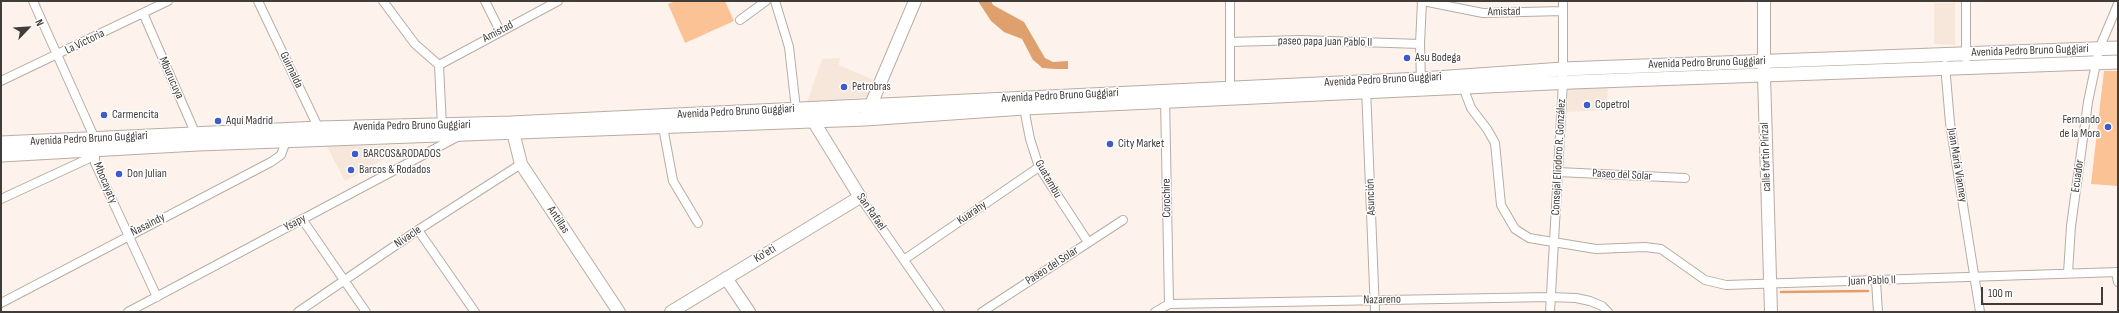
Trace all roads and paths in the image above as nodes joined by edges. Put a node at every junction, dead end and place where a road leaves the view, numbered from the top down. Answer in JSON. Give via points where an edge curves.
{"nodes":[{"id":1,"x":33,"y":1,"type":"edge"},
{"id":2,"x":168,"y":1,"type":"edge"},
{"id":3,"x":258,"y":1,"type":"edge"},
{"id":4,"x":383,"y":1,"type":"edge"},
{"id":5,"x":485,"y":1,"type":"edge"},
{"id":6,"x":558,"y":1,"type":"edge"},
{"id":7,"x":766,"y":1,"type":"edge"},
{"id":8,"x":775,"y":1,"type":"edge"},
{"id":9,"x":915,"y":1,"type":"edge"},
{"id":10,"x":1230,"y":1,"type":"edge"},
{"id":11,"x":1422,"y":1,"type":"edge"},
{"id":12,"x":1563,"y":1,"type":"edge"},
{"id":13,"x":1764,"y":1,"type":"edge"},
{"id":14,"x":1966,"y":1,"type":"edge"},
{"id":15,"x":2118,"y":4,"type":"edge"},
{"id":16,"x":1563,"y":11,"type":"junction"},
{"id":17,"x":143,"y":13,"type":"junction"},
{"id":18,"x":740,"y":20,"type":"dead end"},
{"id":19,"x":500,"y":31,"type":"junction"},
{"id":20,"x":1230,"y":42,"type":"junction"},
{"id":21,"x":1420,"y":44,"type":"junction"},
{"id":22,"x":2118,"y":48,"type":"edge"},
{"id":23,"x":58,"y":54,"type":"junction"},
{"id":24,"x":1945,"y":54,"type":"junction"},
{"id":25,"x":1966,"y":54,"type":"junction"},
{"id":26,"x":2098,"y":56,"type":"junction"},
{"id":27,"x":1764,"y":61,"type":"junction"},
{"id":28,"x":2118,"y":62,"type":"edge"},
{"id":29,"x":439,"y":64,"type":"junction"},
{"id":30,"x":1967,"y":67,"type":"junction"},
{"id":31,"x":1945,"y":68,"type":"junction"},
{"id":32,"x":1764,"y":75,"type":"junction"},
{"id":33,"x":1563,"y":76,"type":"junction"},
{"id":34,"x":1,"y":81,"type":"edge"},
{"id":35,"x":1421,"y":84,"type":"junction"},
{"id":36,"x":1366,"y":87,"type":"junction"},
{"id":37,"x":1463,"y":87,"type":"junction"},
{"id":38,"x":1230,"y":93,"type":"junction"},
{"id":39,"x":1165,"y":96,"type":"junction"},
{"id":40,"x":870,"y":105,"type":"junction"},
{"id":41,"x":1024,"y":108,"type":"junction"},
{"id":42,"x":801,"y":109,"type":"junction"},
{"id":43,"x":865,"y":119,"type":"junction"},
{"id":44,"x":813,"y":121,"type":"junction"},
{"id":45,"x":442,"y":126,"type":"junction"},
{"id":46,"x":663,"y":127,"type":"junction"},
{"id":47,"x":512,"y":128,"type":"junction"},
{"id":48,"x":321,"y":134,"type":"junction"},
{"id":49,"x":462,"y":134,"type":"junction"},
{"id":50,"x":197,"y":139,"type":"junction"},
{"id":51,"x":286,"y":141,"type":"junction"},
{"id":52,"x":1,"y":143,"type":"edge"},
{"id":53,"x":95,"y":148,"type":"junction"},
{"id":54,"x":1,"y":156,"type":"edge"},
{"id":55,"x":521,"y":164,"type":"junction"},
{"id":56,"x":1039,"y":167,"type":"junction"},
{"id":57,"x":1558,"y":172,"type":"junction"},
{"id":58,"x":1685,"y":178,"type":"dead end"},
{"id":59,"x":860,"y":197,"type":"junction"},
{"id":60,"x":1,"y":199,"type":"edge"},
{"id":61,"x":302,"y":219,"type":"junction"},
{"id":62,"x":1123,"y":220,"type":"dead end"},
{"id":63,"x":698,"y":223,"type":"dead end"},
{"id":64,"x":418,"y":230,"type":"junction"},
{"id":65,"x":128,"y":235,"type":"junction"},
{"id":66,"x":1088,"y":242,"type":"junction"},
{"id":67,"x":1554,"y":243,"type":"junction"},
{"id":68,"x":905,"y":259,"type":"junction"},
{"id":69,"x":2117,"y":272,"type":"edge"},
{"id":70,"x":2068,"y":273,"type":"junction"},
{"id":71,"x":1974,"y":276,"type":"junction"},
{"id":72,"x":726,"y":278,"type":"junction"},
{"id":73,"x":344,"y":281,"type":"junction"},
{"id":74,"x":1876,"y":281,"type":"junction"},
{"id":75,"x":2118,"y":282,"type":"edge"},
{"id":76,"x":1770,"y":283,"type":"junction"},
{"id":77,"x":157,"y":297,"type":"junction"},
{"id":78,"x":1550,"y":297,"type":"junction"},
{"id":79,"x":1375,"y":299,"type":"junction"},
{"id":80,"x":1,"y":303,"type":"edge"},
{"id":81,"x":1167,"y":308,"type":"edge"},
{"id":82,"x":128,"y":312,"type":"edge"},
{"id":83,"x":298,"y":312,"type":"edge"},
{"id":84,"x":366,"y":312,"type":"edge"},
{"id":85,"x":475,"y":312,"type":"edge"},
{"id":86,"x":619,"y":312,"type":"edge"},
{"id":87,"x":671,"y":312,"type":"edge"},
{"id":88,"x":749,"y":312,"type":"edge"},
{"id":89,"x":940,"y":312,"type":"edge"},
{"id":90,"x":982,"y":312,"type":"edge"},
{"id":91,"x":1155,"y":312,"type":"edge"},
{"id":92,"x":1375,"y":312,"type":"edge"},
{"id":93,"x":1550,"y":312,"type":"edge"},
{"id":94,"x":1608,"y":312,"type":"edge"},
{"id":95,"x":1771,"y":312,"type":"edge"},
{"id":96,"x":1878,"y":312,"type":"edge"},
{"id":97,"x":1980,"y":312,"type":"edge"}],
"edges":[{"from":1,"to":23,"type":"street","name":"Mbocayaty"},
{"from":2,"to":17,"type":"street","name":"La Victoria"},
{"from":3,"to":48,"type":"street","name":"Guirnalda"},
{"from":4,"to":29,"type":"street","via":[[415,44]]},
{"from":5,"to":19,"type":"street"},
{"from":6,"to":19,"type":"street","name":"Amistad"},
{"from":7,"to":18,"type":"street"},
{"from":8,"to":42,"type":"street","via":[[789,47]]},
{"from":9,"to":40,"type":"street"},
{"from":10,"to":20,"type":"street"},
{"from":11,"to":16,"type":"street","name":"Amistad","via":[[1483,13]]},
{"from":11,"to":21,"type":"street"},
{"from":12,"to":16,"type":"street","name":"Consejal Eliodoro R. González"},
{"from":13,"to":27,"type":"street","name":"calle fortin Pirizal"},
{"from":14,"to":25,"type":"street"},
{"from":15,"to":26,"type":"street","name":"Ecuador"},
{"from":16,"to":33,"type":"street","name":"Consejal Eliodoro R. González"},
{"from":17,"to":23,"type":"street","name":"La Victoria"},
{"from":17,"to":50,"type":"street","name":"Mburucuya"},
{"from":19,"to":29,"type":"street","name":"Amistad"},
{"from":20,"to":21,"type":"street","name":"paseo papa Juan Pablo II","via":[[1300,40]]},
{"from":20,"to":38,"type":"street"},
{"from":21,"to":35,"type":"street"},
{"from":22,"to":26,"type":"main road","name":"Avenida Pedro Bruno Guggiari"},
{"from":23,"to":34,"type":"street","name":"La Victoria"},
{"from":23,"to":53,"type":"street","name":"Mbocayaty"},
{"from":24,"to":25,"type":"main road","name":"Avenida Pedro Bruno Guggiari"},
{"from":24,"to":27,"type":"main road","name":"Avenida Pedro Bruno Guggiari"},
{"from":24,"to":31,"type":"street","name":"Juan María Vianney"},
{"from":25,"to":26,"type":"main road","name":"Avenida Pedro Bruno Guggiari"},
{"from":25,"to":30,"type":"street"},
{"from":26,"to":28,"type":"main road","name":"Avenida Pedro Bruno Guggiari"},
{"from":26,"to":30,"type":"main road","name":"Avenida Pedro Bruno Guggiari"},
{"from":26,"to":70,"type":"street","name":"Ecuador","via":[[2088,102],[2072,218]]},
{"from":27,"to":32,"type":"street","name":"calle fortin Pirizal"},
{"from":27,"to":33,"type":"main road","name":"Avenida Pedro Bruno Guggiari"},
{"from":29,"to":45,"type":"street"},
{"from":30,"to":31,"type":"main road","name":"Avenida Pedro Bruno Guggiari"},
{"from":31,"to":32,"type":"main road","name":"Avenida Pedro Bruno Guggiari"},
{"from":31,"to":71,"type":"street","name":"Juan María Vianney","via":[[1950,123]]},
{"from":32,"to":33,"type":"main road","name":"Avenida Pedro Bruno Guggiari"},
{"from":32,"to":76,"type":"street","name":"calle fortin Pirizal"},
{"from":33,"to":35,"type":"main road","name":"Avenida Pedro Bruno Guggiari"},
{"from":33,"to":37,"type":"main road","name":"Avenida Pedro Bruno Guggiari"},
{"from":33,"to":57,"type":"street","name":"Consejal Eliodoro R. González"},
{"from":35,"to":36,"type":"main road","name":"Avenida Pedro Bruno Guggiari"},
{"from":35,"to":37,"type":"main road","name":"Avenida Pedro Bruno Guggiari"},
{"from":36,"to":38,"type":"main road","name":"Avenida Pedro Bruno Guggiari"},
{"from":36,"to":79,"type":"street","name":"Asunción"},
{"from":37,"to":67,"type":"street","name":"Juan Pablo II","via":[[1471,108],[1494,143],[1499,194],[1505,214],[1521,234],[1528,238]]},
{"from":38,"to":39,"type":"main road","name":"Avenida Pedro Bruno Guggiari"},
{"from":39,"to":40,"type":"main road","name":"Avenida Pedro Bruno Guggiari"},
{"from":39,"to":41,"type":"main road","name":"Avenida Pedro Bruno Guggiari"},
{"from":39,"to":81,"type":"street","name":"Corochire"},
{"from":40,"to":42,"type":"main road","name":"Avenida Pedro Bruno Guggiari"},
{"from":40,"to":43,"type":"street"},
{"from":41,"to":43,"type":"main road","name":"Avenida Pedro Bruno Guggiari"},
{"from":41,"to":56,"type":"street","name":"Guatambu"},
{"from":42,"to":44,"type":"street","name":"San Rafael"},
{"from":42,"to":47,"type":"main road","name":"Avenida Pedro Bruno Guggiari"},
{"from":43,"to":44,"type":"main road","name":"Avenida Pedro Bruno Guggiari"},
{"from":44,"to":46,"type":"main road","name":"Avenida Pedro Bruno Guggiari"},
{"from":44,"to":59,"type":"street","name":"San Rafael"},
{"from":45,"to":47,"type":"main road","name":"Avenida Pedro Bruno Guggiari"},
{"from":45,"to":48,"type":"main road","name":"Avenida Pedro Bruno Guggiari"},
{"from":46,"to":47,"type":"main road","name":"Avenida Pedro Bruno Guggiari"},
{"from":46,"to":63,"type":"street","via":[[673,181]]},
{"from":47,"to":49,"type":"main road","name":"Avenida Pedro Bruno Guggiari"},
{"from":47,"to":55,"type":"street","name":"Antillas"},
{"from":48,"to":49,"type":"main road","name":"Avenida Pedro Bruno Guggiari"},
{"from":48,"to":50,"type":"main road","name":"Avenida Pedro Bruno Guggiari"},
{"from":48,"to":51,"type":"main road","name":"Avenida Pedro Bruno Guggiari"},
{"from":49,"to":61,"type":"street","name":"Ysapy"},
{"from":50,"to":51,"type":"main road","name":"Avenida Pedro Bruno Guggiari"},
{"from":50,"to":53,"type":"main road","name":"Avenida Pedro Bruno Guggiari"},
{"from":51,"to":65,"type":"street","name":"Ñasaindy","via":[[281,155],[271,162]]},
{"from":52,"to":53,"type":"main road","name":"Avenida Pedro Bruno Guggiari"},
{"from":53,"to":54,"type":"main road","name":"Avenida Pedro Bruno Guggiari"},
{"from":53,"to":60,"type":"street"},
{"from":53,"to":65,"type":"street","name":"Mbocayaty","via":[[95,162]]},
{"from":55,"to":64,"type":"street","name":"Nivacle"},
{"from":55,"to":86,"type":"street","name":"Antillas"},
{"from":56,"to":66,"type":"street","name":"Guatambu"},
{"from":56,"to":68,"type":"street","name":"Kuarahy"},
{"from":57,"to":58,"type":"street","name":"Paseo del Solar"},
{"from":57,"to":67,"type":"street","name":"Consejal Eliodoro R. González"},
{"from":59,"to":68,"type":"street","name":"San Rafael"},
{"from":59,"to":72,"type":"street","name":"Ko'eti"},
{"from":61,"to":73,"type":"street"},
{"from":61,"to":77,"type":"street","name":"Ysapy"},
{"from":62,"to":66,"type":"street","name":"Paseo del Solar"},
{"from":64,"to":73,"type":"street","name":"Nivacle"},
{"from":64,"to":85,"type":"street"},
{"from":65,"to":77,"type":"street","name":"Mbocayaty"},
{"from":65,"to":80,"type":"street","name":"Ñasaindy"},
{"from":66,"to":90,"type":"street","name":"Paseo del Solar"},
{"from":67,"to":76,"type":"street","name":"Juan Pablo II","via":[[1596,249],[1661,249],[1705,280],[1726,285]]},
{"from":67,"to":78,"type":"street","name":"Consejal Eliodoro R. González"},
{"from":68,"to":89,"type":"street","name":"San Rafael"},
{"from":69,"to":70,"type":"street","name":"Juan Pablo II"},
{"from":69,"to":75,"type":"street"},
{"from":70,"to":71,"type":"street","name":"Juan Pablo II"},
{"from":71,"to":74,"type":"street","name":"Juan Pablo II"},
{"from":71,"to":97,"type":"street"},
{"from":72,"to":87,"type":"street","name":"Ko'eti"},
{"from":72,"to":88,"type":"street"},
{"from":73,"to":83,"type":"street","name":"Nivacle"},
{"from":73,"to":84,"type":"street"},
{"from":74,"to":76,"type":"street","name":"Juan Pablo II"},
{"from":74,"to":96,"type":"street"},
{"from":76,"to":95,"type":"street","name":"calle fortin Pirizal"},
{"from":77,"to":82,"type":"street","name":"Ysapy"},
{"from":78,"to":79,"type":"street","name":"Nazareno"},
{"from":78,"to":93,"type":"street","name":"Consejal Eliodoro R. González"},
{"from":78,"to":94,"type":"street","name":"Nazareno","via":[[1590,301]]},
{"from":79,"to":81,"type":"street","name":"Nazareno"},
{"from":79,"to":92,"type":"street","name":"Asunción"},
{"from":81,"to":91,"type":"street","name":"Nazareno"}]}
